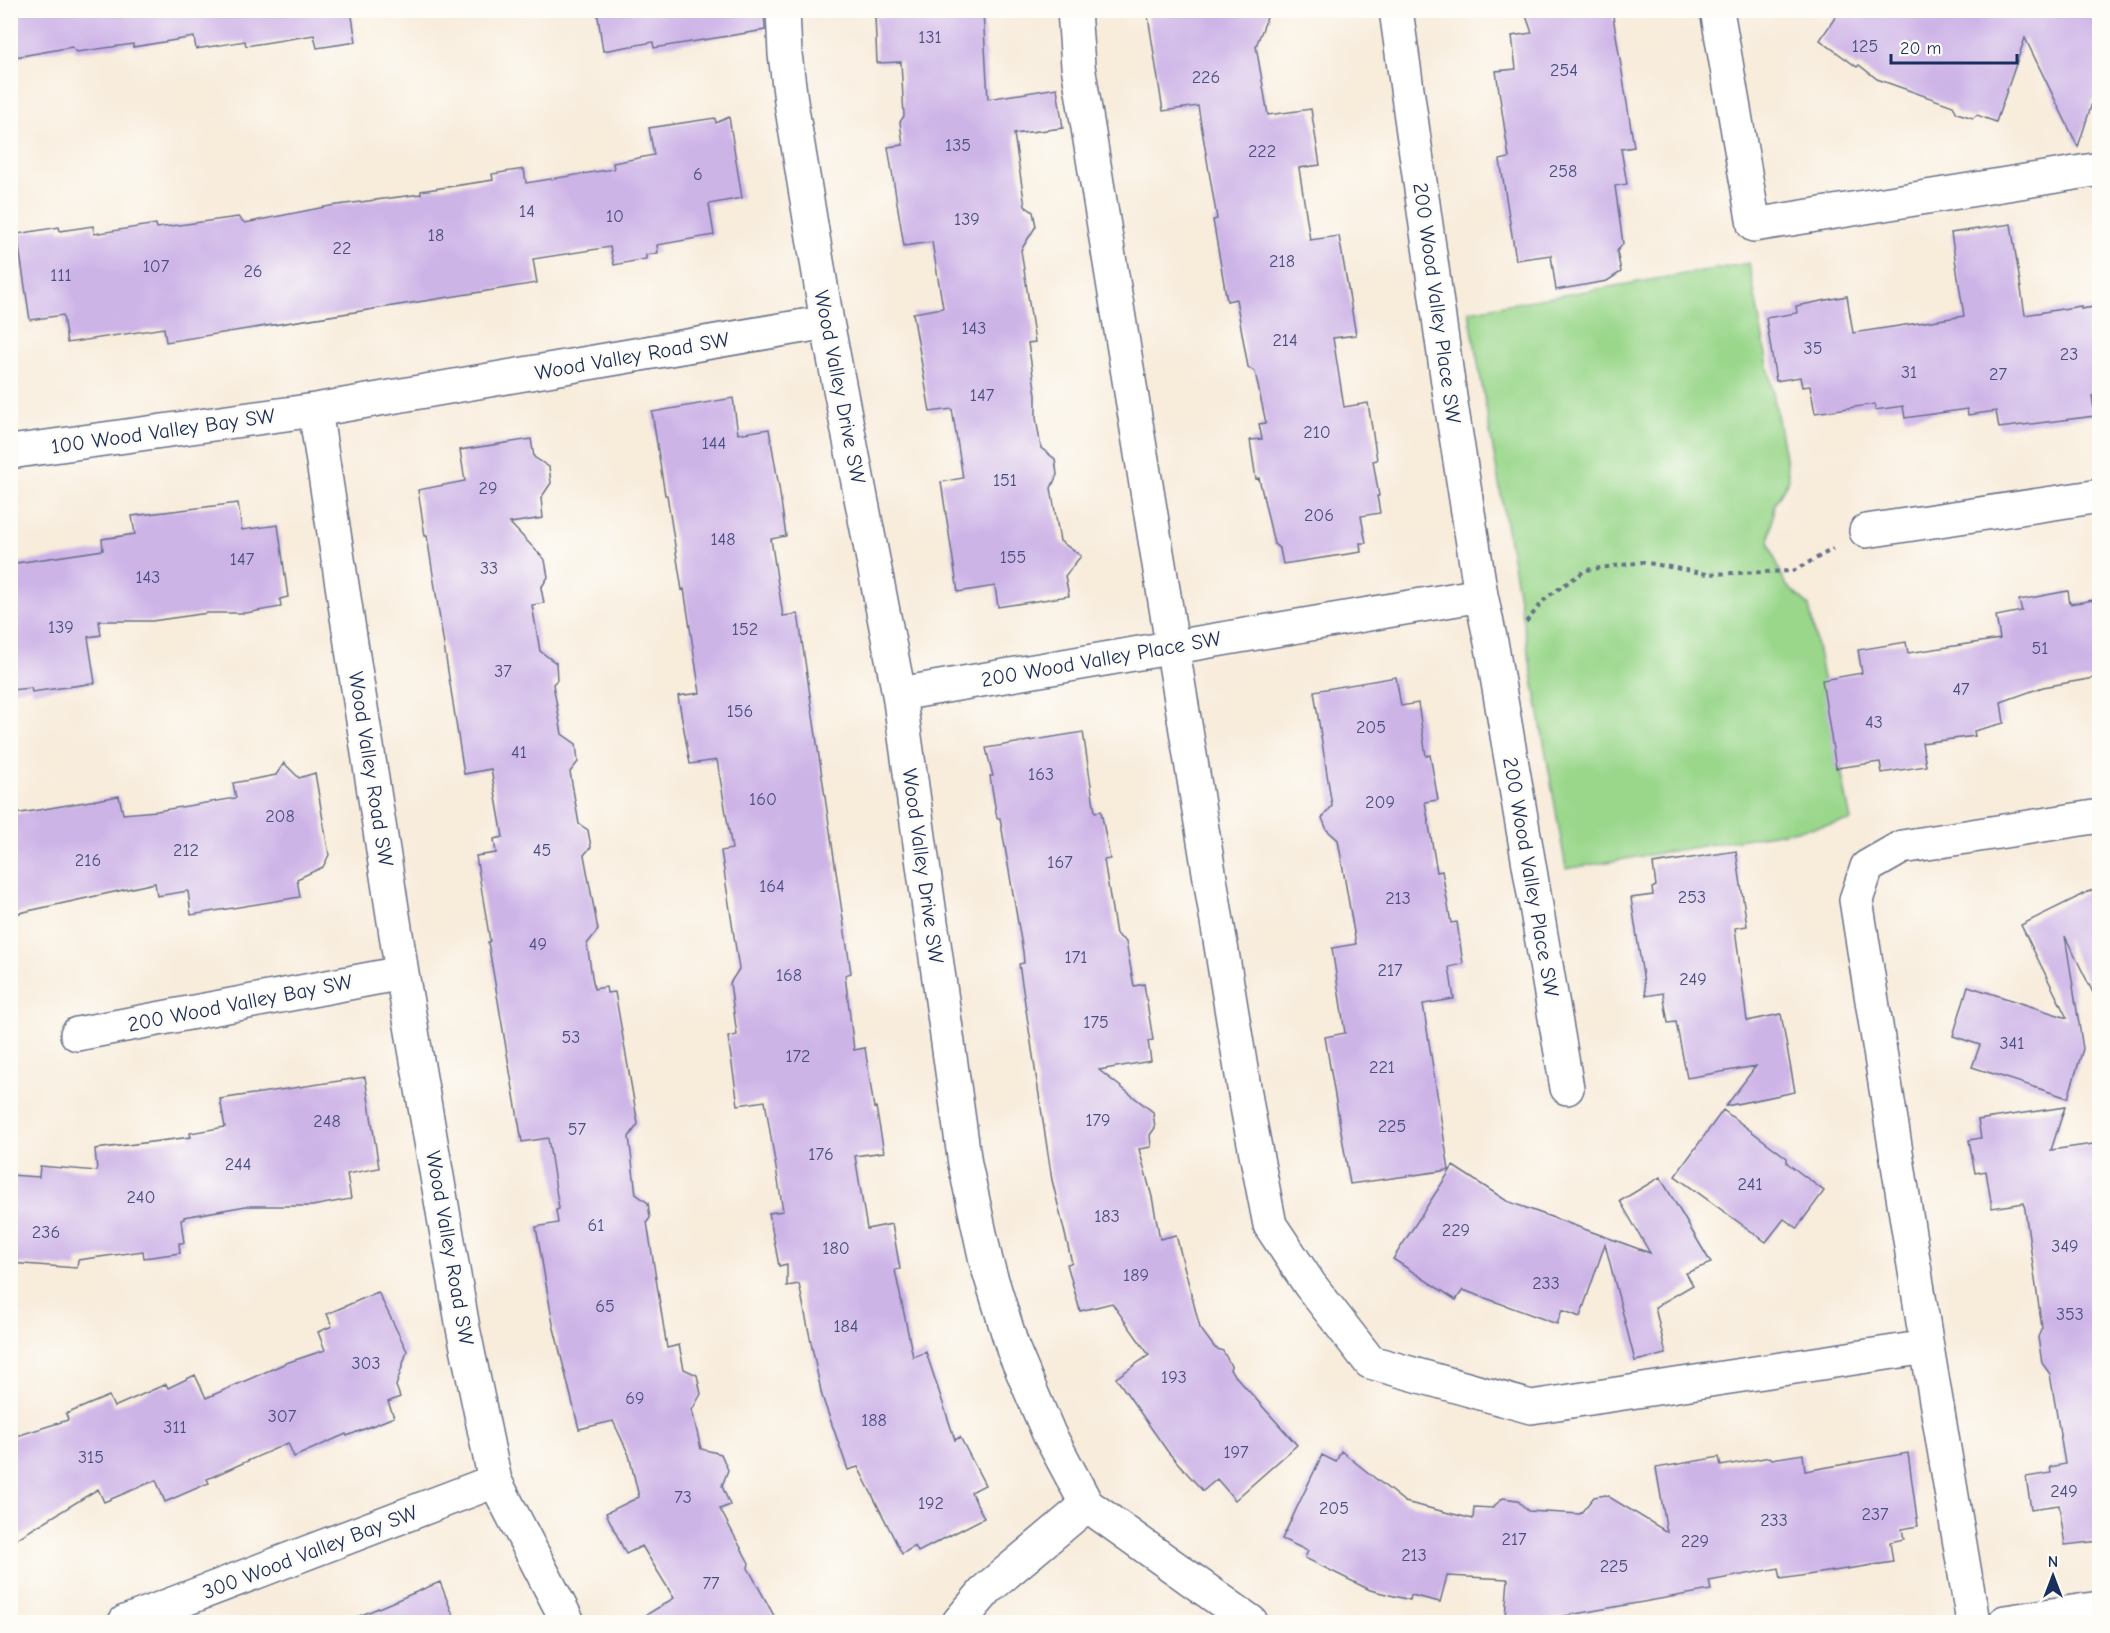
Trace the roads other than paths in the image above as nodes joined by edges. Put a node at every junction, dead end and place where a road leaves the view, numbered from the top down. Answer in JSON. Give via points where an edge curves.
{"nodes":[{"id":1,"x":783,"y":10,"type":"edge"},
{"id":2,"x":1074,"y":10,"type":"edge"},
{"id":3,"x":1396,"y":10,"type":"edge"},
{"id":4,"x":1718,"y":10,"type":"edge"},
{"id":5,"x":2100,"y":169,"type":"edge"},
{"id":6,"x":827,"y":322,"type":"junction"},
{"id":7,"x":315,"y":410,"type":"junction"},
{"id":8,"x":10,"y":452,"type":"edge"},
{"id":9,"x":2100,"y":496,"type":"edge"},
{"id":10,"x":1866,"y":531,"type":"road end"},
{"id":11,"x":1481,"y":595,"type":"junction"},
{"id":12,"x":1172,"y":646,"type":"junction"},
{"id":13,"x":899,"y":694,"type":"junction"},
{"id":14,"x":2100,"y":816,"type":"edge"},
{"id":15,"x":402,"y":973,"type":"junction"},
{"id":16,"x":77,"y":1034,"type":"dead end"},
{"id":17,"x":1567,"y":1088,"type":"dead end"},
{"id":18,"x":1927,"y":1347,"type":"junction"},
{"id":19,"x":495,"y":1480,"type":"junction"},
{"id":20,"x":1087,"y":1505,"type":"junction"},
{"id":21,"x":2100,"y":1608,"type":"edge"},
{"id":22,"x":125,"y":1623,"type":"edge"},
{"id":23,"x":568,"y":1623,"type":"edge"},
{"id":24,"x":959,"y":1623,"type":"edge"},
{"id":25,"x":1251,"y":1623,"type":"edge"},
{"id":26,"x":1973,"y":1623,"type":"edge"},
{"id":27,"x":2005,"y":1623,"type":"edge"}],
"edges":[{"from":1,"to":6,"type":"street","name":"Wood Valley Drive SW","via":[[792,109]]},
{"from":2,"to":12,"type":"street","via":[[1078,66]]},
{"from":3,"to":11,"type":"street","name":"200 Wood Valley Place SW"},
{"from":4,"to":5,"type":"street","via":[[1754,225]]},
{"from":6,"to":7,"type":"street","name":"Wood Valley Road SW"},
{"from":6,"to":13,"type":"street","name":"Wood Valley Drive SW"},
{"from":7,"to":8,"type":"street","name":"100 Wood Valley Bay SW"},
{"from":7,"to":15,"type":"street","name":"Wood Valley Road SW"},
{"from":9,"to":10,"type":"street"},
{"from":11,"to":12,"type":"street","name":"200 Wood Valley Place SW"},
{"from":11,"to":17,"type":"street","name":"200 Wood Valley Place SW"},
{"from":12,"to":13,"type":"street","name":"200 Wood Valley Place SW"},
{"from":12,"to":18,"type":"street","via":[[1270,1225],[1310,1285],[1370,1362],[1531,1407]]},
{"from":13,"to":20,"type":"street","name":"Wood Valley Drive SW","via":[[965,1164],[986,1261],[1013,1349],[1049,1434]]},
{"from":14,"to":18,"type":"street","via":[[1902,847],[1867,867],[1856,900]]},
{"from":15,"to":16,"type":"street","name":"200 Wood Valley Bay SW"},
{"from":15,"to":19,"type":"street","name":"Wood Valley Road SW","via":[[464,1328]]},
{"from":18,"to":26,"type":"street"},
{"from":19,"to":22,"type":"street","name":"300 Wood Valley Bay SW"},
{"from":19,"to":23,"type":"street","name":"Wood Valley Road SW"},
{"from":20,"to":24,"type":"street","via":[[987,1589]]},
{"from":20,"to":25,"type":"street","name":"Wood Valley Drive SW"},
{"from":21,"to":27,"type":"street"}]}
